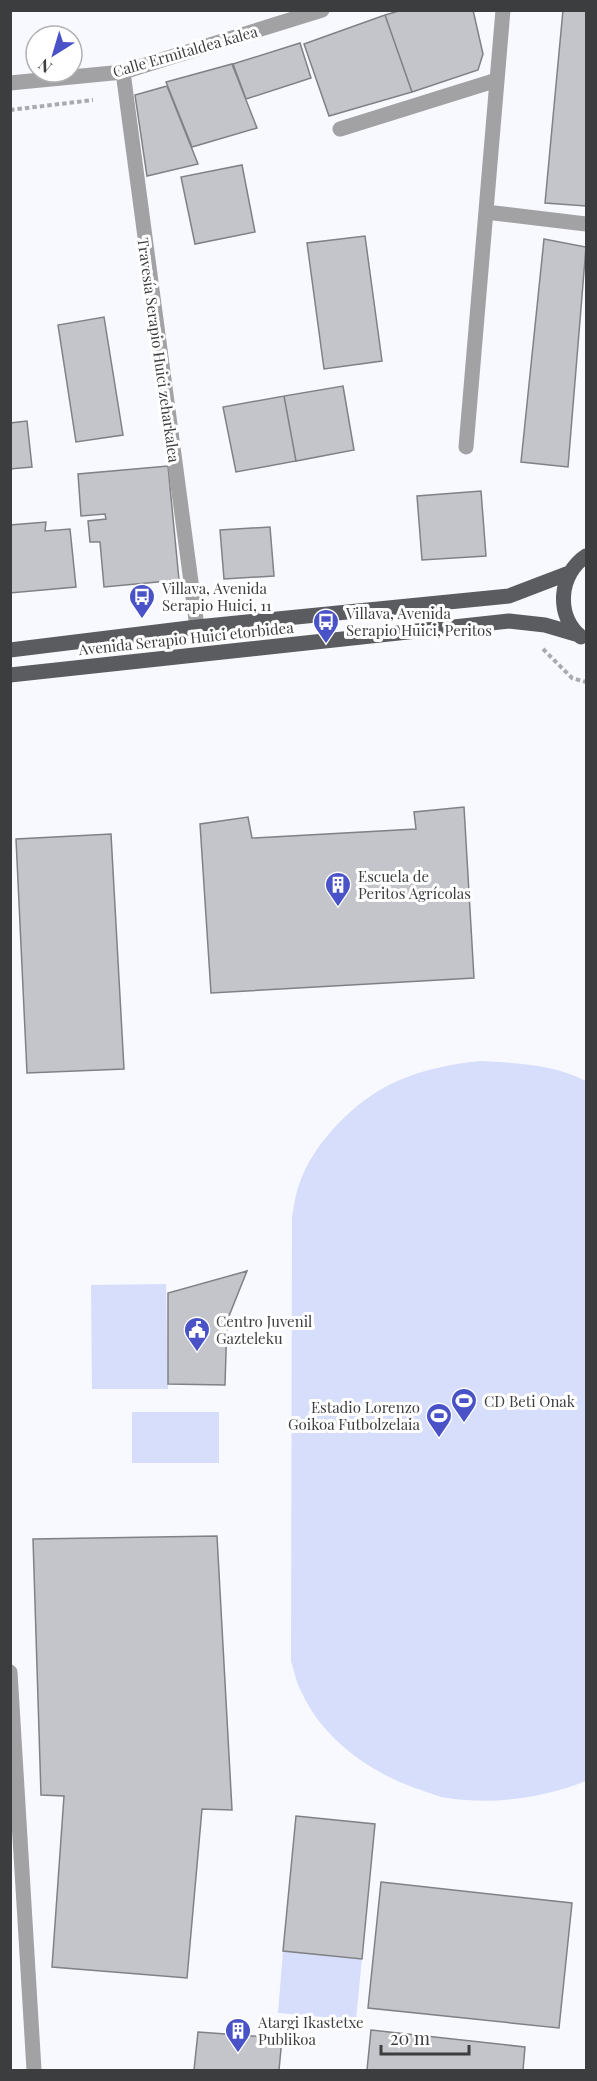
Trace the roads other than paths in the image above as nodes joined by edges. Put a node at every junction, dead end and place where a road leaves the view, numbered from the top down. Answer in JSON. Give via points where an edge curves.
{"nodes":[{"id":1,"x":322,"y":10,"type":"edge"},
{"id":2,"x":504,"y":10,"type":"edge"},
{"id":3,"x":123,"y":72,"type":"junction"},
{"id":4,"x":498,"y":81,"type":"junction"},
{"id":5,"x":10,"y":83,"type":"edge"},
{"id":6,"x":340,"y":129,"type":"dead end"},
{"id":7,"x":486,"y":212,"type":"junction"},
{"id":8,"x":586,"y":224,"type":"edge"},
{"id":9,"x":466,"y":447,"type":"dead end"},
{"id":10,"x":586,"y":556,"type":"edge"},
{"id":11,"x":569,"y":573,"type":"junction"},
{"id":12,"x":196,"y":627,"type":"junction"},
{"id":13,"x":583,"y":638,"type":"edge"},
{"id":14,"x":10,"y":650,"type":"edge"},
{"id":15,"x":10,"y":675,"type":"edge"},
{"id":16,"x":10,"y":1672,"type":"edge"},
{"id":17,"x":34,"y":2070,"type":"edge"}],
"edges":[{"from":1,"to":3,"type":"street","name":"Calle Ermitaldea kalea"},
{"from":2,"to":4,"type":"street"},
{"from":3,"to":5,"type":"street","name":"Calle Ermitaldea kalea"},
{"from":3,"to":12,"type":"street","name":"Travesía Serapio Huici zeharkalea"},
{"from":4,"to":6,"type":"street"},
{"from":4,"to":7,"type":"street"},
{"from":7,"to":8,"type":"street"},
{"from":7,"to":9,"type":"street"},
{"from":10,"to":11,"type":"main road"},
{"from":11,"to":12,"type":"main road","name":"Avenida Serapio Huici etorbidea","via":[[509,596]]},
{"from":11,"to":13,"type":"main road","via":[[563,594],[566,617]]},
{"from":12,"to":14,"type":"main road","name":"Avenida Serapio Huici etorbidea"},
{"from":13,"to":15,"type":"main road","name":"Avenida Serapio Huici etorbidea","via":[[545,625],[509,621]]},
{"from":16,"to":17,"type":"street"}]}
